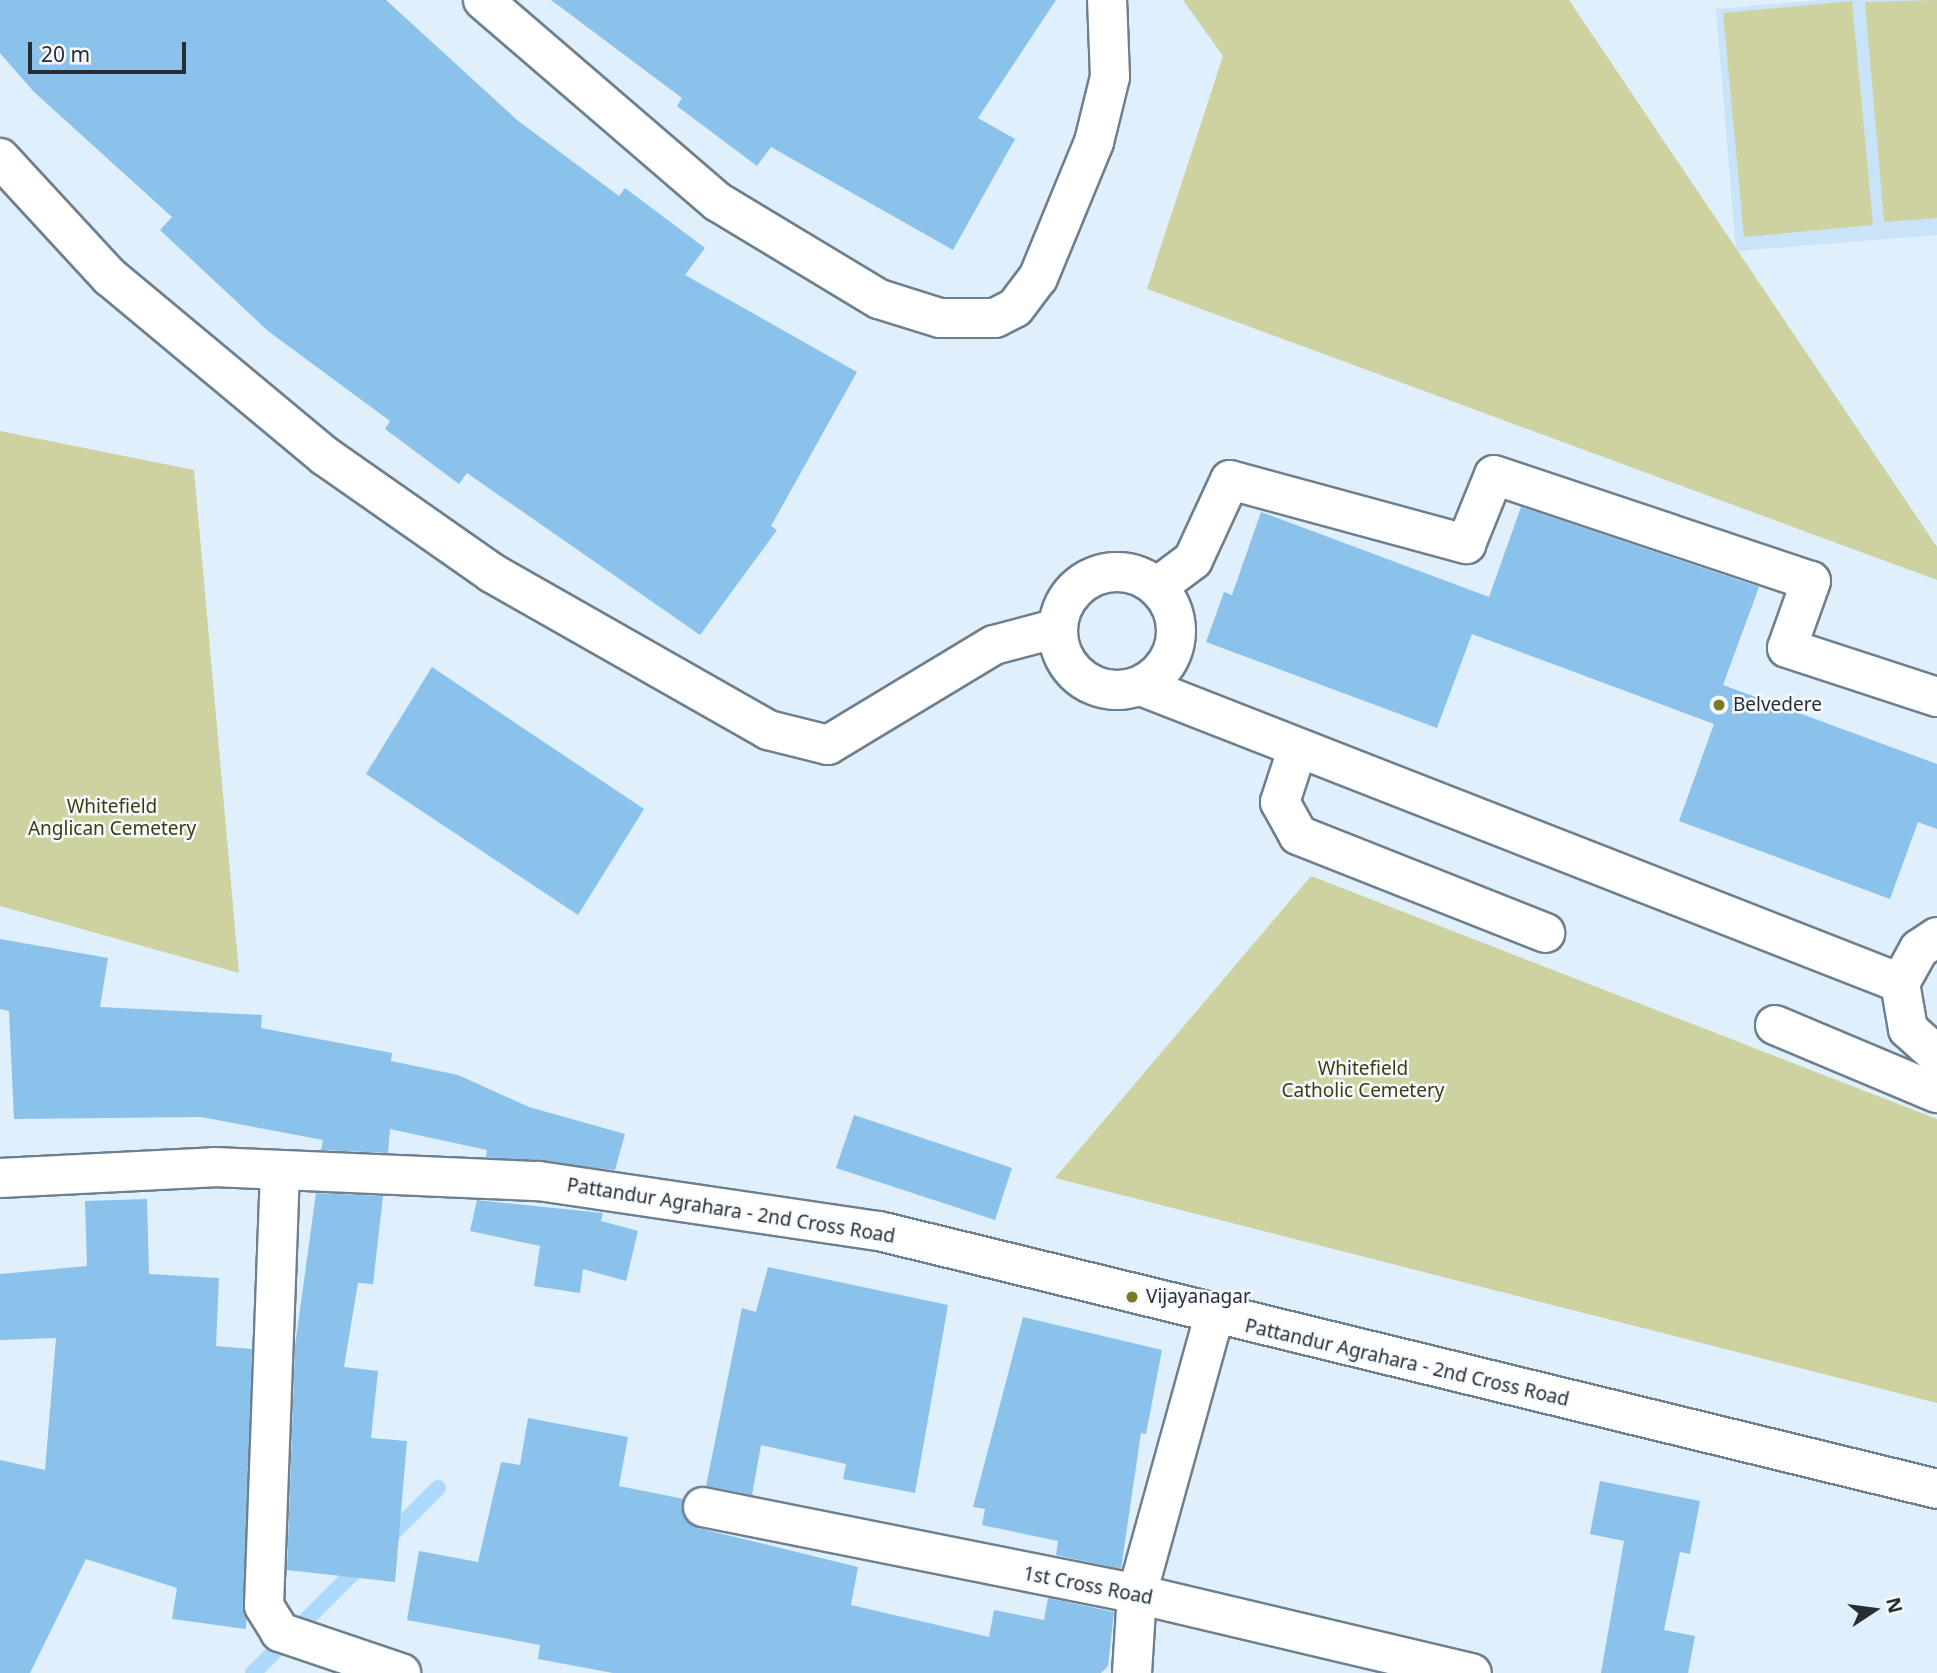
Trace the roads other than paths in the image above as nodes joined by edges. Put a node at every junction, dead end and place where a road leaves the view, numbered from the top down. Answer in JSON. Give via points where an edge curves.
{"nodes":[{"id":1,"x":483,"y":0,"type":"edge"},
{"id":2,"x":1107,"y":0,"type":"edge"},
{"id":3,"x":0,"y":158,"type":"edge"},
{"id":4,"x":1157,"y":587,"type":"junction"},
{"id":5,"x":1058,"y":628,"type":"junction"},
{"id":6,"x":1141,"y":686,"type":"junction"},
{"id":7,"x":1937,"y":697,"type":"edge"},
{"id":8,"x":1297,"y":750,"type":"junction"},
{"id":9,"x":1545,"y":933,"type":"dead end"},
{"id":10,"x":1937,"y":937,"type":"edge"},
{"id":11,"x":1900,"y":982,"type":"junction"},
{"id":12,"x":1775,"y":1026,"type":"dead end"},
{"id":13,"x":1937,"y":1055,"type":"edge"},
{"id":14,"x":1937,"y":1093,"type":"edge"},
{"id":15,"x":281,"y":1170,"type":"junction"},
{"id":16,"x":0,"y":1178,"type":"edge"},
{"id":17,"x":1214,"y":1317,"type":"junction"},
{"id":18,"x":1937,"y":1489,"type":"edge"},
{"id":19,"x":703,"y":1507,"type":"dead end"},
{"id":20,"x":1137,"y":1594,"type":"junction"},
{"id":21,"x":401,"y":1673,"type":"edge"},
{"id":22,"x":1132,"y":1673,"type":"edge"},
{"id":23,"x":1472,"y":1673,"type":"edge"}],
"edges":[{"from":1,"to":2,"type":"street","via":[[718,202],[879,299],[940,318],[995,318],[1014,308],[1038,278],[1094,142],[1110,77]]},
{"from":3,"to":5,"type":"street","via":[[110,277],[325,456],[492,573],[768,730],[828,745],[995,645]]},
{"from":4,"to":5,"type":"street","via":[[1123,572],[1086,580],[1067,601]]},
{"from":4,"to":6,"type":"street","via":[[1176,621],[1176,640],[1170,659]]},
{"from":4,"to":7,"type":"street","via":[[1193,560],[1230,480],[1466,544],[1494,475],[1811,581],[1787,648]]},
{"from":5,"to":6,"type":"street","via":[[1060,648],[1083,681],[1102,689]]},
{"from":6,"to":8,"type":"street"},
{"from":8,"to":9,"type":"street","via":[[1280,802],[1298,835]]},
{"from":8,"to":11,"type":"street"},
{"from":10,"to":11,"type":"street","via":[[1919,949]]},
{"from":11,"to":13,"type":"street","via":[[1908,1029]]},
{"from":12,"to":14,"type":"street"},
{"from":15,"to":16,"type":"street","name":"Pattandur Agrahara - 2nd Cross Road"},
{"from":15,"to":17,"type":"street","name":"Pattandur Agrahara - 2nd Cross Road","via":[[538,1181],[879,1231]]},
{"from":15,"to":21,"type":"street","via":[[264,1605],[280,1632]]},
{"from":17,"to":18,"type":"street","name":"Pattandur Agrahara - 2nd Cross Road"},
{"from":17,"to":20,"type":"street"},
{"from":19,"to":20,"type":"street","name":"1st Cross Road"},
{"from":20,"to":22,"type":"street"},
{"from":20,"to":23,"type":"street","name":"1st Cross Road"}]}
